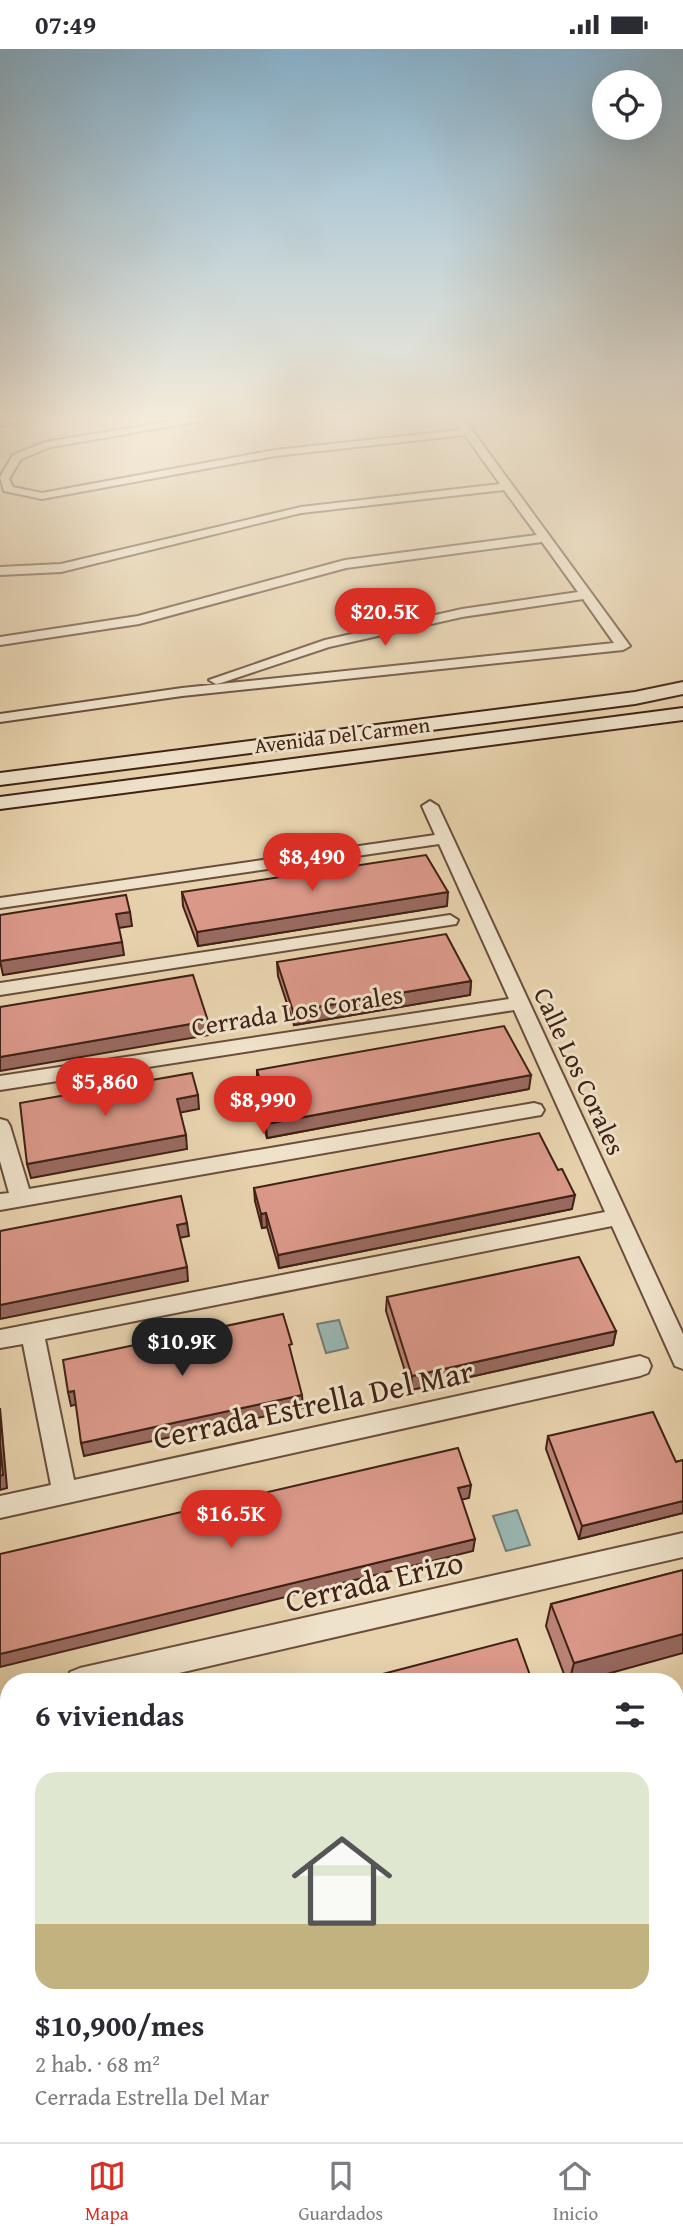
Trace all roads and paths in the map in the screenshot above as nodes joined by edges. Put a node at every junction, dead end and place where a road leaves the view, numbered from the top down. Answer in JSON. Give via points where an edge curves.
{"nodes":[{"id":1,"x":289,"y":513,"type":"edge"},
{"id":2,"x":526,"y":513,"type":"edge"},
{"id":3,"x":545,"y":538,"type":"junction"},
{"id":4,"x":0,"y":571,"type":"edge"},
{"id":5,"x":586,"y":595,"type":"junction"},
{"id":6,"x":0,"y":641,"type":"edge"},
{"id":7,"x":683,"y":688,"type":"edge"},
{"id":8,"x":182,"y":691,"type":"junction"},
{"id":9,"x":534,"y":711,"type":"junction"},
{"id":10,"x":683,"y":715,"type":"edge"},
{"id":11,"x":0,"y":718,"type":"edge"},
{"id":12,"x":548,"y":732,"type":"junction"},
{"id":13,"x":68,"y":770,"type":"junction"},
{"id":14,"x":0,"y":779,"type":"edge"},
{"id":15,"x":73,"y":794,"type":"junction"},
{"id":16,"x":0,"y":803,"type":"edge"},
{"id":17,"x":430,"y":806,"type":"dead end"},
{"id":18,"x":445,"y":838,"type":"junction"},
{"id":19,"x":0,"y":902,"type":"edge"},
{"id":20,"x":450,"y":921,"type":"dead end"},
{"id":21,"x":0,"y":989,"type":"edge"},
{"id":22,"x":520,"y":1003,"type":"junction"},
{"id":23,"x":0,"y":1083,"type":"edge"},
{"id":24,"x":534,"y":1110,"type":"dead end"},
{"id":25,"x":0,"y":1126,"type":"edge"},
{"id":26,"x":21,"y":1198,"type":"junction"},
{"id":27,"x":0,"y":1202,"type":"edge"},
{"id":28,"x":618,"y":1217,"type":"junction"},
{"id":29,"x":32,"y":1332,"type":"junction"},
{"id":30,"x":0,"y":1339,"type":"edge"},
{"id":31,"x":683,"y":1359,"type":"edge"},
{"id":32,"x":640,"y":1366,"type":"dead end"},
{"id":33,"x":65,"y":1493,"type":"junction"},
{"id":34,"x":0,"y":1507,"type":"edge"},
{"id":35,"x":683,"y":1545,"type":"edge"},
{"id":36,"x":120,"y":1673,"type":"edge"}],
"edges":[{"from":1,"to":4,"type":"street","via":[[61,568]]},
{"from":2,"to":3,"type":"street"},
{"from":3,"to":5,"type":"street"},
{"from":3,"to":6,"type":"street","via":[[345,564],[139,620]]},
{"from":5,"to":8,"type":"street","via":[[462,613],[325,644]]},
{"from":5,"to":8,"type":"street","via":[[623,646]]},
{"from":7,"to":9,"type":"main road","name":"Avenida Del Carmen"},
{"from":8,"to":11,"type":"street"},
{"from":9,"to":12,"type":"main road"},
{"from":9,"to":13,"type":"main road","name":"Avenida Del Carmen"},
{"from":10,"to":12,"type":"main road","name":"Avenida Del Carmen"},
{"from":12,"to":15,"type":"main road","name":"Avenida Del Carmen"},
{"from":13,"to":14,"type":"main road","name":"Avenida Del Carmen"},
{"from":13,"to":15,"type":"main road"},
{"from":15,"to":16,"type":"main road","name":"Avenida Del Carmen"},
{"from":17,"to":18,"type":"street","name":"Calle Los Corales"},
{"from":18,"to":19,"type":"street"},
{"from":18,"to":22,"type":"street","name":"Calle Los Corales"},
{"from":20,"to":21,"type":"street"},
{"from":22,"to":23,"type":"street","name":"Cerrada Los Corales"},
{"from":22,"to":28,"type":"street","name":"Calle Los Corales"},
{"from":24,"to":26,"type":"street"},
{"from":25,"to":26,"type":"street"},
{"from":26,"to":27,"type":"street"},
{"from":28,"to":29,"type":"street"},
{"from":28,"to":31,"type":"street","name":"Calle Los Corales"},
{"from":29,"to":30,"type":"street"},
{"from":29,"to":33,"type":"street"},
{"from":32,"to":33,"type":"street","name":"Cerrada Estrella Del Mar"},
{"from":33,"to":34,"type":"street","name":"Cerrada Estrella Del Mar"},
{"from":35,"to":36,"type":"street","name":"Cerrada Erizo"}]}
